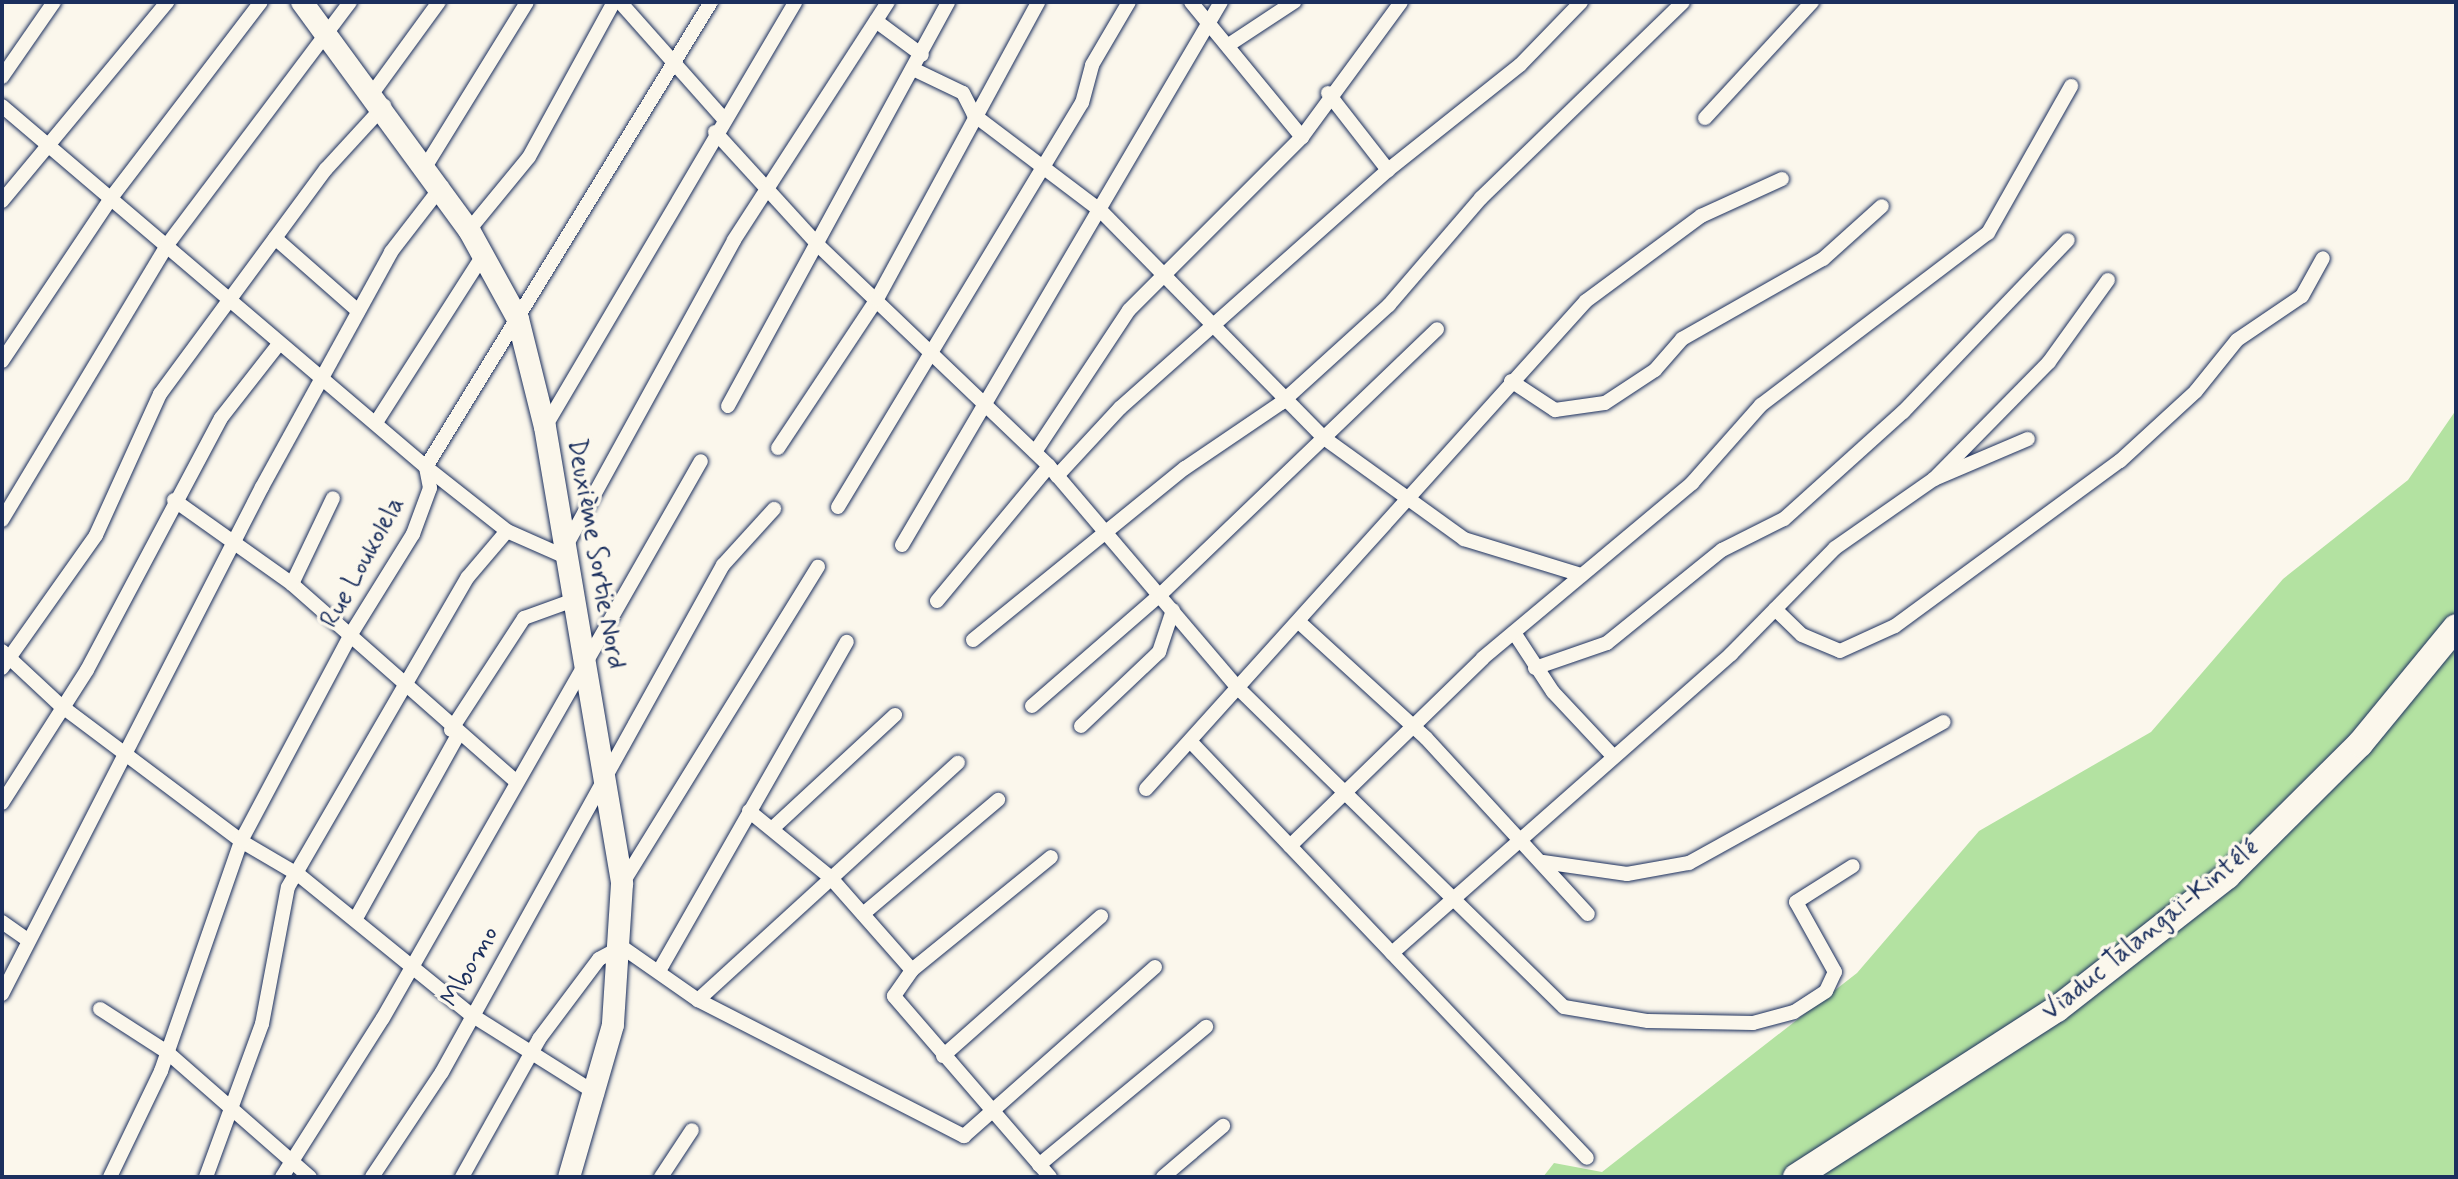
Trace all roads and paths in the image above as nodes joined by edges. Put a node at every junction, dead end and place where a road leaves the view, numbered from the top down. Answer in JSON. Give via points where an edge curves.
{"nodes":[{"id":1,"x":54,"y":2,"type":"edge"},
{"id":2,"x":167,"y":2,"type":"edge"},
{"id":3,"x":261,"y":2,"type":"edge"},
{"id":4,"x":302,"y":2,"type":"edge"},
{"id":5,"x":350,"y":2,"type":"edge"},
{"id":6,"x":439,"y":2,"type":"edge"},
{"id":7,"x":527,"y":2,"type":"edge"},
{"id":8,"x":617,"y":2,"type":"edge"},
{"id":9,"x":711,"y":2,"type":"edge"},
{"id":10,"x":795,"y":2,"type":"edge"},
{"id":11,"x":888,"y":2,"type":"edge"},
{"id":12,"x":948,"y":2,"type":"edge"},
{"id":13,"x":1038,"y":2,"type":"edge"},
{"id":14,"x":1129,"y":2,"type":"edge"},
{"id":15,"x":1191,"y":2,"type":"edge"},
{"id":16,"x":1221,"y":2,"type":"edge"},
{"id":17,"x":1294,"y":2,"type":"edge"},
{"id":18,"x":1401,"y":2,"type":"edge"},
{"id":19,"x":1581,"y":2,"type":"edge"},
{"id":20,"x":1683,"y":2,"type":"edge"},
{"id":21,"x":1812,"y":2,"type":"edge"},
{"id":22,"x":876,"y":21,"type":"junction"},
{"id":23,"x":1210,"y":21,"type":"junction"},
{"id":24,"x":327,"y":32,"type":"junction"},
{"id":25,"x":1230,"y":44,"type":"junction"},
{"id":26,"x":922,"y":55,"type":"junction"},
{"id":27,"x":676,"y":60,"type":"junction"},
{"id":28,"x":913,"y":69,"type":"junction"},
{"id":29,"x":2,"y":77,"type":"edge"},
{"id":30,"x":2071,"y":86,"type":"dead end"},
{"id":31,"x":1328,"y":93,"type":"junction"},
{"id":32,"x":379,"y":98,"type":"junction"},
{"id":33,"x":2,"y":106,"type":"edge"},
{"id":34,"x":974,"y":115,"type":"junction"},
{"id":35,"x":723,"y":118,"type":"junction"},
{"id":36,"x":1705,"y":118,"type":"dead end"},
{"id":37,"x":715,"y":132,"type":"junction"},
{"id":38,"x":1302,"y":137,"type":"junction"},
{"id":39,"x":48,"y":144,"type":"junction"},
{"id":40,"x":427,"y":164,"type":"junction"},
{"id":41,"x":1040,"y":166,"type":"junction"},
{"id":42,"x":1388,"y":170,"type":"junction"},
{"id":43,"x":1782,"y":179,"type":"dead end"},
{"id":44,"x":442,"y":186,"type":"junction"},
{"id":45,"x":770,"y":186,"type":"junction"},
{"id":46,"x":111,"y":198,"type":"junction"},
{"id":47,"x":2,"y":201,"type":"edge"},
{"id":48,"x":1882,"y":206,"type":"dead end"},
{"id":49,"x":1101,"y":211,"type":"junction"},
{"id":50,"x":469,"y":230,"type":"junction"},
{"id":51,"x":275,"y":238,"type":"junction"},
{"id":52,"x":2068,"y":240,"type":"dead end"},
{"id":53,"x":167,"y":245,"type":"junction"},
{"id":54,"x":819,"y":246,"type":"junction"},
{"id":55,"x":482,"y":257,"type":"junction"},
{"id":56,"x":2323,"y":258,"type":"dead end"},
{"id":57,"x":1166,"y":277,"type":"junction"},
{"id":58,"x":2108,"y":280,"type":"dead end"},
{"id":59,"x":877,"y":299,"type":"junction"},
{"id":60,"x":233,"y":300,"type":"junction"},
{"id":61,"x":358,"y":311,"type":"junction"},
{"id":62,"x":518,"y":319,"type":"junction"},
{"id":63,"x":1437,"y":329,"type":"dead end"},
{"id":64,"x":1214,"y":332,"type":"junction"},
{"id":65,"x":278,"y":345,"type":"junction"},
{"id":66,"x":930,"y":350,"type":"junction"},
{"id":67,"x":2,"y":361,"type":"edge"},
{"id":68,"x":324,"y":379,"type":"junction"},
{"id":69,"x":1511,"y":381,"type":"junction"},
{"id":70,"x":987,"y":403,"type":"junction"},
{"id":71,"x":1281,"y":403,"type":"junction"},
{"id":72,"x":728,"y":406,"type":"dead end"},
{"id":73,"x":377,"y":421,"type":"junction"},
{"id":74,"x":545,"y":427,"type":"junction"},
{"id":75,"x":1324,"y":438,"type":"junction"},
{"id":76,"x":2028,"y":439,"type":"dead end"},
{"id":77,"x":778,"y":448,"type":"dead end"},
{"id":78,"x":1035,"y":452,"type":"junction"},
{"id":79,"x":701,"y":461,"type":"dead end"},
{"id":80,"x":426,"y":467,"type":"junction"},
{"id":81,"x":1053,"y":471,"type":"junction"},
{"id":82,"x":1934,"y":479,"type":"junction"},
{"id":83,"x":333,"y":498,"type":"dead end"},
{"id":84,"x":1405,"y":499,"type":"junction"},
{"id":85,"x":174,"y":500,"type":"junction"},
{"id":86,"x":838,"y":507,"type":"dead end"},
{"id":87,"x":774,"y":509,"type":"dead end"},
{"id":88,"x":2,"y":520,"type":"edge"},
{"id":89,"x":507,"y":531,"type":"junction"},
{"id":90,"x":1107,"y":533,"type":"junction"},
{"id":91,"x":235,"y":538,"type":"junction"},
{"id":92,"x":902,"y":545,"type":"dead end"},
{"id":93,"x":566,"y":552,"type":"junction"},
{"id":94,"x":818,"y":567,"type":"dead end"},
{"id":95,"x":1581,"y":575,"type":"junction"},
{"id":96,"x":292,"y":584,"type":"junction"},
{"id":97,"x":1162,"y":593,"type":"junction"},
{"id":98,"x":571,"y":601,"type":"junction"},
{"id":99,"x":937,"y":601,"type":"dead end"},
{"id":100,"x":1775,"y":609,"type":"junction"},
{"id":101,"x":1173,"y":610,"type":"junction"},
{"id":102,"x":1299,"y":622,"type":"junction"},
{"id":103,"x":2456,"y":627,"type":"edge"},
{"id":104,"x":351,"y":634,"type":"junction"},
{"id":105,"x":1515,"y":634,"type":"junction"},
{"id":106,"x":973,"y":640,"type":"dead end"},
{"id":107,"x":847,"y":642,"type":"dead end"},
{"id":108,"x":2456,"y":652,"type":"edge"},
{"id":109,"x":4,"y":658,"type":"edge"},
{"id":110,"x":585,"y":662,"type":"junction"},
{"id":111,"x":1535,"y":668,"type":"junction"},
{"id":112,"x":409,"y":682,"type":"junction"},
{"id":113,"x":1238,"y":688,"type":"junction"},
{"id":114,"x":60,"y":705,"type":"junction"},
{"id":115,"x":1032,"y":706,"type":"dead end"},
{"id":116,"x":895,"y":715,"type":"dead end"},
{"id":117,"x":1943,"y":722,"type":"dead end"},
{"id":118,"x":1081,"y":726,"type":"dead end"},
{"id":119,"x":1413,"y":727,"type":"junction"},
{"id":120,"x":454,"y":734,"type":"junction"},
{"id":121,"x":1191,"y":742,"type":"junction"},
{"id":122,"x":124,"y":749,"type":"junction"},
{"id":123,"x":1611,"y":754,"type":"junction"},
{"id":124,"x":958,"y":763,"type":"dead end"},
{"id":125,"x":514,"y":780,"type":"junction"},
{"id":126,"x":607,"y":780,"type":"junction"},
{"id":127,"x":1347,"y":788,"type":"junction"},
{"id":128,"x":1146,"y":789,"type":"dead end"},
{"id":129,"x":998,"y":800,"type":"dead end"},
{"id":130,"x":2,"y":803,"type":"edge"},
{"id":131,"x":749,"y":811,"type":"junction"},
{"id":132,"x":774,"y":827,"type":"junction"},
{"id":133,"x":1520,"y":836,"type":"junction"},
{"id":134,"x":241,"y":841,"type":"junction"},
{"id":135,"x":1290,"y":846,"type":"junction"},
{"id":136,"x":1051,"y":857,"type":"dead end"},
{"id":137,"x":1543,"y":862,"type":"junction"},
{"id":138,"x":1853,"y":866,"type":"dead end"},
{"id":139,"x":299,"y":875,"type":"junction"},
{"id":140,"x":830,"y":877,"type":"junction"},
{"id":141,"x":622,"y":884,"type":"junction"},
{"id":142,"x":1454,"y":898,"type":"junction"},
{"id":143,"x":863,"y":914,"type":"junction"},
{"id":144,"x":1588,"y":914,"type":"dead end"},
{"id":145,"x":1101,"y":916,"type":"dead end"},
{"id":146,"x":355,"y":920,"type":"junction"},
{"id":147,"x":2,"y":922,"type":"edge"},
{"id":148,"x":26,"y":939,"type":"junction"},
{"id":149,"x":622,"y":947,"type":"junction"},
{"id":150,"x":1392,"y":953,"type":"junction"},
{"id":151,"x":413,"y":967,"type":"junction"},
{"id":152,"x":1155,"y":967,"type":"dead end"},
{"id":153,"x":912,"y":970,"type":"junction"},
{"id":154,"x":659,"y":971,"type":"junction"},
{"id":155,"x":2,"y":994,"type":"edge"},
{"id":156,"x":698,"y":1000,"type":"junction"},
{"id":157,"x":100,"y":1009,"type":"dead end"},
{"id":158,"x":470,"y":1014,"type":"junction"},
{"id":159,"x":1206,"y":1027,"type":"dead end"},
{"id":160,"x":167,"y":1052,"type":"junction"},
{"id":161,"x":530,"y":1054,"type":"junction"},
{"id":162,"x":943,"y":1056,"type":"junction"},
{"id":163,"x":597,"y":1094,"type":"junction"},
{"id":164,"x":230,"y":1106,"type":"junction"},
{"id":165,"x":996,"y":1116,"type":"junction"},
{"id":166,"x":1223,"y":1126,"type":"dead end"},
{"id":167,"x":692,"y":1130,"type":"dead end"},
{"id":168,"x":1587,"y":1158,"type":"dead end"},
{"id":169,"x":288,"y":1163,"type":"junction"},
{"id":170,"x":1039,"y":1165,"type":"junction"},
{"id":171,"x":110,"y":1177,"type":"edge"},
{"id":172,"x":206,"y":1177,"type":"edge"},
{"id":173,"x":282,"y":1177,"type":"edge"},
{"id":174,"x":310,"y":1177,"type":"edge"},
{"id":175,"x":372,"y":1177,"type":"edge"},
{"id":176,"x":462,"y":1177,"type":"edge"},
{"id":177,"x":569,"y":1177,"type":"edge"},
{"id":178,"x":661,"y":1177,"type":"edge"},
{"id":179,"x":1050,"y":1177,"type":"edge"},
{"id":180,"x":1163,"y":1177,"type":"edge"},
{"id":181,"x":1796,"y":1177,"type":"edge"},
{"id":182,"x":1825,"y":1177,"type":"edge"}],
"edges":[{"from":1,"to":29,"type":"street"},
{"from":2,"to":39,"type":"street"},
{"from":3,"to":46,"type":"street"},
{"from":4,"to":24,"type":"main road","name":"Deuxième Sortie Nord"},
{"from":5,"to":24,"type":"street"},
{"from":6,"to":32,"type":"street"},
{"from":7,"to":40,"type":"street"},
{"from":8,"to":27,"type":"street"},
{"from":8,"to":50,"type":"street","via":[[529,157]]},
{"from":9,"to":27,"type":"street","name":"Rue Loukolela"},
{"from":10,"to":35,"type":"street"},
{"from":11,"to":22,"type":"street"},
{"from":12,"to":26,"type":"street"},
{"from":13,"to":34,"type":"street"},
{"from":14,"to":41,"type":"street","via":[[1092,65],[1082,103]]},
{"from":15,"to":23,"type":"street"},
{"from":16,"to":23,"type":"street"},
{"from":17,"to":25,"type":"street"},
{"from":18,"to":31,"type":"street"},
{"from":19,"to":42,"type":"street","via":[[1520,65]]},
{"from":20,"to":71,"type":"street","via":[[1481,198],[1389,305]]},
{"from":21,"to":36,"type":"street"},
{"from":22,"to":26,"type":"street"},
{"from":22,"to":45,"type":"street"},
{"from":23,"to":25,"type":"street"},
{"from":23,"to":49,"type":"street"},
{"from":24,"to":32,"type":"main road","name":"Deuxième Sortie Nord"},
{"from":24,"to":53,"type":"street"},
{"from":25,"to":38,"type":"street"},
{"from":26,"to":28,"type":"street"},
{"from":27,"to":35,"type":"street"},
{"from":27,"to":62,"type":"street","name":"Rue Loukolela"},
{"from":28,"to":34,"type":"street","via":[[963,93]]},
{"from":28,"to":54,"type":"street"},
{"from":30,"to":95,"type":"street","via":[[1988,233],[1761,405],[1692,483]]},
{"from":31,"to":38,"type":"street"},
{"from":31,"to":42,"type":"street"},
{"from":32,"to":40,"type":"main road","name":"Deuxième Sortie Nord"},
{"from":32,"to":51,"type":"street"},
{"from":33,"to":39,"type":"street"},
{"from":34,"to":41,"type":"street"},
{"from":34,"to":59,"type":"street"},
{"from":35,"to":37,"type":"street"},
{"from":37,"to":45,"type":"street"},
{"from":37,"to":74,"type":"street"},
{"from":38,"to":57,"type":"street"},
{"from":39,"to":46,"type":"street"},
{"from":39,"to":47,"type":"street"},
{"from":40,"to":44,"type":"main road","name":"Deuxième Sortie Nord"},
{"from":41,"to":49,"type":"street"},
{"from":41,"to":66,"type":"street"},
{"from":42,"to":64,"type":"street"},
{"from":43,"to":69,"type":"street","via":[[1701,216],[1619,272]]},
{"from":44,"to":50,"type":"main road","name":"Deuxième Sortie Nord"},
{"from":44,"to":61,"type":"street"},
{"from":45,"to":54,"type":"street"},
{"from":45,"to":93,"type":"street"},
{"from":46,"to":53,"type":"street"},
{"from":46,"to":67,"type":"street"},
{"from":48,"to":69,"type":"street","via":[[1823,259],[1682,339],[1655,370],[1605,403],[1555,410]]},
{"from":49,"to":57,"type":"street"},
{"from":49,"to":70,"type":"street"},
{"from":50,"to":55,"type":"main road","name":"Deuxième Sortie Nord"},
{"from":51,"to":60,"type":"street"},
{"from":51,"to":61,"type":"street"},
{"from":52,"to":111,"type":"street","via":[[1903,412],[1784,519],[1722,550],[1607,643]]},
{"from":53,"to":60,"type":"street"},
{"from":53,"to":88,"type":"street"},
{"from":54,"to":59,"type":"street"},
{"from":54,"to":72,"type":"street","via":[[771,318]]},
{"from":55,"to":62,"type":"main road","name":"Deuxième Sortie Nord"},
{"from":55,"to":73,"type":"street"},
{"from":56,"to":100,"type":"street","via":[[2302,296],[2237,340],[2196,391],[2120,461],[1895,626],[1840,651],[1802,635]]},
{"from":57,"to":64,"type":"street"},
{"from":57,"to":78,"type":"street","via":[[1092,358]]},
{"from":58,"to":82,"type":"street","via":[[2049,362]]},
{"from":59,"to":66,"type":"street"},
{"from":59,"to":77,"type":"street"},
{"from":60,"to":65,"type":"street"},
{"from":60,"to":109,"type":"street","via":[[160,394],[96,535]]},
{"from":61,"to":68,"type":"street"},
{"from":62,"to":74,"type":"main road","name":"Deuxième Sortie Nord"},
{"from":62,"to":80,"type":"street","name":"Rue Loukolela"},
{"from":63,"to":75,"type":"street"},
{"from":64,"to":71,"type":"street"},
{"from":64,"to":81,"type":"street"},
{"from":65,"to":68,"type":"street"},
{"from":65,"to":85,"type":"street","via":[[221,418]]},
{"from":66,"to":70,"type":"street"},
{"from":66,"to":86,"type":"street"},
{"from":68,"to":73,"type":"street"},
{"from":68,"to":91,"type":"street"},
{"from":69,"to":84,"type":"street"},
{"from":70,"to":78,"type":"street"},
{"from":70,"to":92,"type":"street"},
{"from":71,"to":75,"type":"street"},
{"from":71,"to":90,"type":"street"},
{"from":73,"to":80,"type":"street"},
{"from":74,"to":93,"type":"main road","name":"Deuxième Sortie Nord"},
{"from":75,"to":84,"type":"street"},
{"from":75,"to":97,"type":"street"},
{"from":76,"to":82,"type":"street"},
{"from":78,"to":81,"type":"street"},
{"from":79,"to":110,"type":"street"},
{"from":80,"to":89,"type":"street"},
{"from":80,"to":104,"type":"street","name":"Rue Loukolela","via":[[430,488],[413,534]]},
{"from":81,"to":90,"type":"street"},
{"from":81,"to":99,"type":"street"},
{"from":82,"to":100,"type":"street","via":[[1835,548]]},
{"from":83,"to":96,"type":"street"},
{"from":84,"to":95,"type":"street","via":[[1485,549]]},
{"from":84,"to":102,"type":"street"},
{"from":85,"to":91,"type":"street"},
{"from":85,"to":114,"type":"street","via":[[87,670]]},
{"from":87,"to":126,"type":"street","name":"Mbomo","via":[[723,565]]},
{"from":89,"to":93,"type":"street"},
{"from":89,"to":112,"type":"street","via":[[468,577]]},
{"from":90,"to":97,"type":"street"},
{"from":90,"to":106,"type":"street"},
{"from":91,"to":96,"type":"street"},
{"from":91,"to":122,"type":"street"},
{"from":93,"to":98,"type":"main road","name":"Deuxième Sortie Nord"},
{"from":94,"to":141,"type":"street"},
{"from":95,"to":105,"type":"street"},
{"from":96,"to":104,"type":"street"},
{"from":97,"to":101,"type":"street"},
{"from":97,"to":115,"type":"street"},
{"from":98,"to":110,"type":"main road","name":"Deuxième Sortie Nord"},
{"from":98,"to":120,"type":"street","via":[[524,618]]},
{"from":100,"to":123,"type":"street"},
{"from":101,"to":113,"type":"street"},
{"from":101,"to":118,"type":"street","via":[[1159,652]]},
{"from":102,"to":113,"type":"street"},
{"from":102,"to":119,"type":"street"},
{"from":103,"to":181,"type":"highway","name":"Viaduc Talangaï-Kintélé","via":[[2360,744],[2227,876],[2057,1009]]},
{"from":104,"to":112,"type":"street"},
{"from":104,"to":134,"type":"street","name":"Rue Loukolela"},
{"from":105,"to":111,"type":"street"},
{"from":105,"to":119,"type":"street"},
{"from":107,"to":131,"type":"street"},
{"from":108,"to":182,"type":"highway","name":"Viaduc Talangaï-Kintélé","via":[[2371,754],[2187,929],[2065,1022]]},
{"from":109,"to":114,"type":"street"},
{"from":110,"to":125,"type":"street"},
{"from":110,"to":126,"type":"main road","name":"Deuxième Sortie Nord"},
{"from":111,"to":123,"type":"street"},
{"from":112,"to":120,"type":"street"},
{"from":112,"to":139,"type":"street"},
{"from":113,"to":121,"type":"street"},
{"from":113,"to":127,"type":"street"},
{"from":114,"to":122,"type":"street"},
{"from":114,"to":130,"type":"street"},
{"from":116,"to":132,"type":"street"},
{"from":117,"to":137,"type":"street","via":[[1689,863],[1627,874]]},
{"from":119,"to":127,"type":"street"},
{"from":119,"to":133,"type":"street"},
{"from":120,"to":125,"type":"street"},
{"from":120,"to":146,"type":"street"},
{"from":121,"to":128,"type":"street"},
{"from":121,"to":135,"type":"street"},
{"from":122,"to":134,"type":"street"},
{"from":122,"to":148,"type":"street"},
{"from":123,"to":133,"type":"street"},
{"from":124,"to":140,"type":"street"},
{"from":125,"to":151,"type":"street"},
{"from":126,"to":141,"type":"main road","name":"Deuxième Sortie Nord"},
{"from":126,"to":158,"type":"street","name":"Mbomo"},
{"from":127,"to":135,"type":"street"},
{"from":127,"to":142,"type":"street"},
{"from":129,"to":143,"type":"street"},
{"from":131,"to":132,"type":"street"},
{"from":131,"to":154,"type":"street"},
{"from":132,"to":140,"type":"street"},
{"from":133,"to":137,"type":"street"},
{"from":133,"to":142,"type":"street"},
{"from":134,"to":139,"type":"street"},
{"from":134,"to":160,"type":"street","name":"Rue Loukolela"},
{"from":135,"to":150,"type":"street"},
{"from":136,"to":153,"type":"street"},
{"from":137,"to":144,"type":"street"},
{"from":138,"to":142,"type":"street","via":[[1796,902],[1835,968],[1832,984],[1794,1012],[1753,1023],[1583,1015],[1547,994]]},
{"from":139,"to":146,"type":"street"},
{"from":139,"to":164,"type":"street","via":[[288,887],[262,1024]]},
{"from":140,"to":143,"type":"street"},
{"from":140,"to":156,"type":"street"},
{"from":141,"to":149,"type":"main road","name":"Deuxième Sortie Nord"},
{"from":142,"to":150,"type":"street"},
{"from":143,"to":153,"type":"street"},
{"from":145,"to":162,"type":"street"},
{"from":146,"to":151,"type":"street"},
{"from":147,"to":148,"type":"street"},
{"from":148,"to":155,"type":"street"},
{"from":149,"to":154,"type":"street"},
{"from":149,"to":161,"type":"street","via":[[599,959]]},
{"from":149,"to":163,"type":"main road","name":"Deuxième Sortie Nord"},
{"from":150,"to":168,"type":"street"},
{"from":151,"to":158,"type":"street"},
{"from":151,"to":169,"type":"street"},
{"from":152,"to":165,"type":"street"},
{"from":153,"to":162,"type":"street","via":[[897,985],[896,1003]]},
{"from":154,"to":156,"type":"street"},
{"from":156,"to":165,"type":"street","via":[[853,1076],[952,1134],[964,1136]]},
{"from":157,"to":160,"type":"street"},
{"from":158,"to":161,"type":"street"},
{"from":158,"to":175,"type":"street","name":"Mbomo"},
{"from":159,"to":170,"type":"street"},
{"from":160,"to":164,"type":"street"},
{"from":160,"to":171,"type":"street","name":"Rue Loukolela"},
{"from":161,"to":163,"type":"street"},
{"from":161,"to":176,"type":"street"},
{"from":162,"to":165,"type":"street"},
{"from":163,"to":177,"type":"main road","name":"Deuxième Sortie Nord"},
{"from":164,"to":169,"type":"street"},
{"from":164,"to":172,"type":"street"},
{"from":165,"to":170,"type":"street"},
{"from":166,"to":180,"type":"street"},
{"from":167,"to":178,"type":"street"},
{"from":169,"to":173,"type":"street"},
{"from":169,"to":174,"type":"street"},
{"from":170,"to":179,"type":"street"}]}
